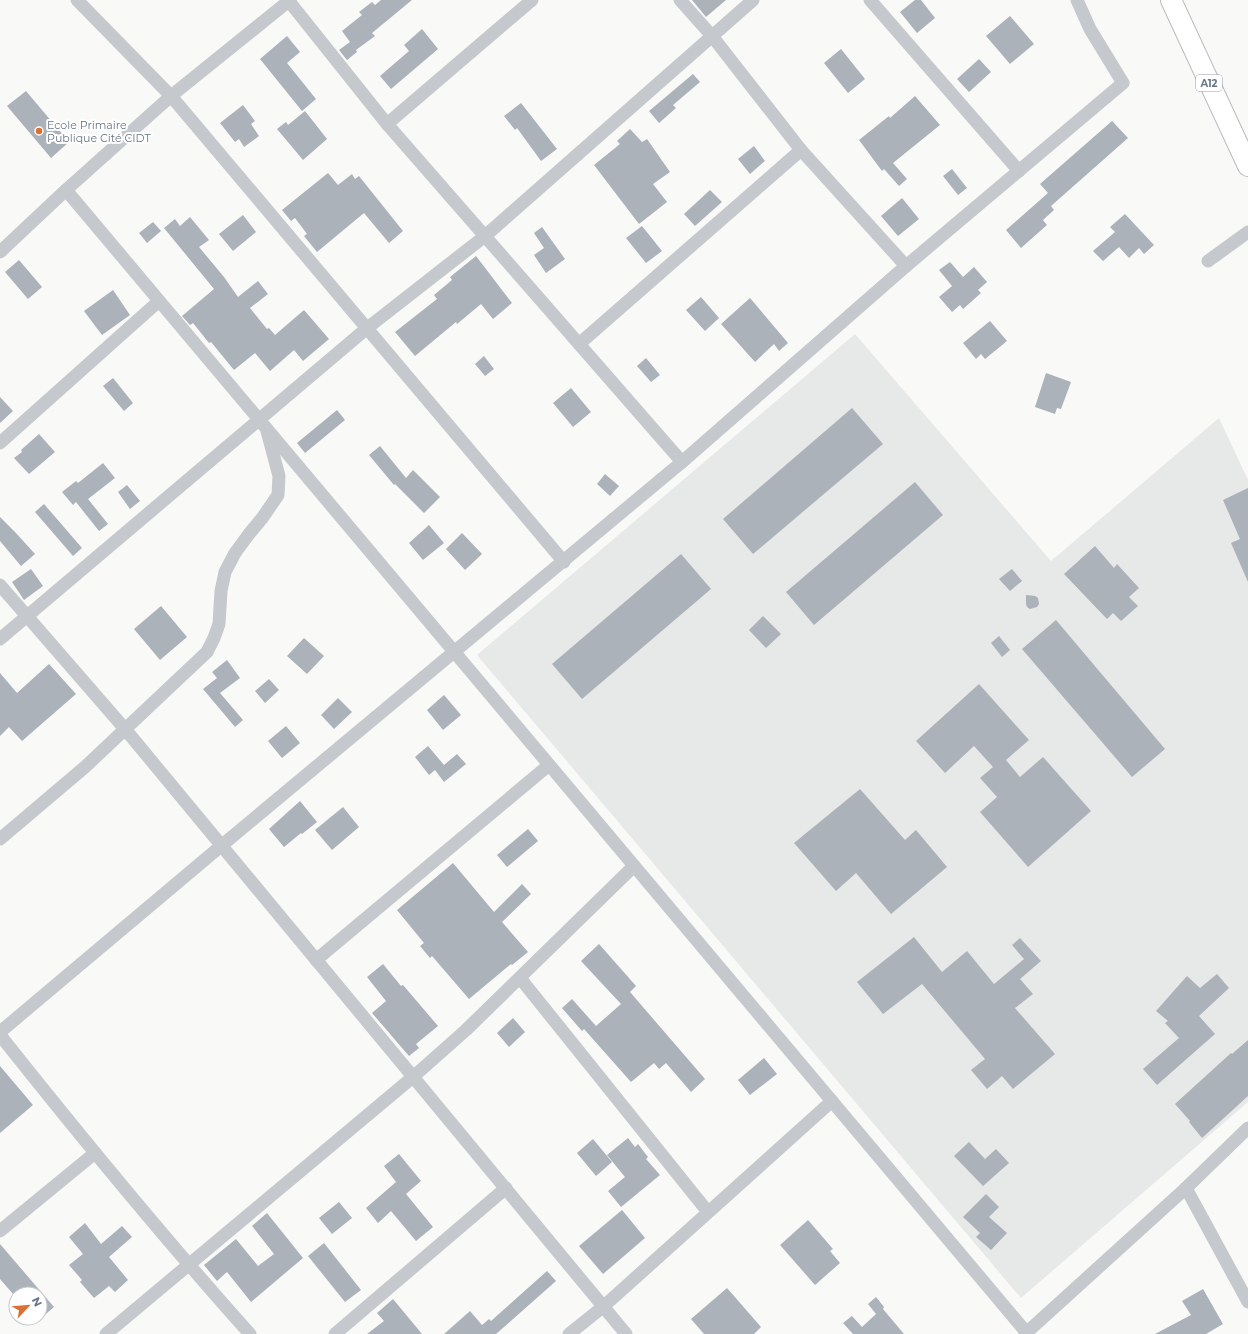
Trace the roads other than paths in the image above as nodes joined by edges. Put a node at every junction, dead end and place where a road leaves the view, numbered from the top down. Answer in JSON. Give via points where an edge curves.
{"nodes":[{"id":1,"x":77,"y":0,"type":"edge"},
{"id":2,"x":289,"y":0,"type":"edge"},
{"id":3,"x":532,"y":0,"type":"edge"},
{"id":4,"x":680,"y":0,"type":"edge"},
{"id":5,"x":753,"y":0,"type":"edge"},
{"id":6,"x":870,"y":0,"type":"edge"},
{"id":7,"x":1077,"y":0,"type":"edge"},
{"id":8,"x":1171,"y":0,"type":"edge"},
{"id":9,"x":712,"y":36,"type":"junction"},
{"id":10,"x":171,"y":96,"type":"junction"},
{"id":11,"x":387,"y":124,"type":"junction"},
{"id":12,"x":801,"y":150,"type":"junction"},
{"id":13,"x":1246,"y":158,"type":"edge"},
{"id":14,"x":1019,"y":171,"type":"junction"},
{"id":15,"x":66,"y":190,"type":"junction"},
{"id":16,"x":1248,"y":232,"type":"edge"},
{"id":17,"x":485,"y":236,"type":"junction"},
{"id":18,"x":0,"y":252,"type":"edge"},
{"id":19,"x":1208,"y":261,"type":"dead end"},
{"id":20,"x":906,"y":266,"type":"junction"},
{"id":21,"x":159,"y":301,"type":"junction"},
{"id":22,"x":366,"y":329,"type":"junction"},
{"id":23,"x":579,"y":344,"type":"junction"},
{"id":24,"x":263,"y":424,"type":"junction"},
{"id":25,"x":0,"y":443,"type":"edge"},
{"id":26,"x":682,"y":462,"type":"junction"},
{"id":27,"x":564,"y":562,"type":"junction"},
{"id":28,"x":0,"y":585,"type":"edge"},
{"id":29,"x":27,"y":616,"type":"junction"},
{"id":30,"x":0,"y":639,"type":"edge"},
{"id":31,"x":454,"y":652,"type":"junction"},
{"id":32,"x":125,"y":729,"type":"junction"},
{"id":33,"x":549,"y":764,"type":"junction"},
{"id":34,"x":0,"y":839,"type":"edge"},
{"id":35,"x":221,"y":846,"type":"junction"},
{"id":36,"x":634,"y":866,"type":"junction"},
{"id":37,"x":316,"y":960,"type":"junction"},
{"id":38,"x":520,"y":978,"type":"junction"},
{"id":39,"x":0,"y":1034,"type":"edge"},
{"id":40,"x":413,"y":1077,"type":"junction"},
{"id":41,"x":832,"y":1101,"type":"junction"},
{"id":42,"x":1248,"y":1128,"type":"edge"},
{"id":43,"x":94,"y":1154,"type":"junction"},
{"id":44,"x":506,"y":1188,"type":"junction"},
{"id":45,"x":1186,"y":1188,"type":"junction"},
{"id":46,"x":708,"y":1212,"type":"junction"},
{"id":47,"x":0,"y":1231,"type":"edge"},
{"id":48,"x":188,"y":1265,"type":"junction"},
{"id":49,"x":1248,"y":1302,"type":"edge"},
{"id":50,"x":604,"y":1306,"type":"junction"},
{"id":51,"x":1026,"y":1333,"type":"edge"},
{"id":52,"x":106,"y":1334,"type":"edge"},
{"id":53,"x":250,"y":1334,"type":"edge"},
{"id":54,"x":335,"y":1334,"type":"edge"},
{"id":55,"x":569,"y":1334,"type":"edge"},
{"id":56,"x":626,"y":1334,"type":"edge"}],
"edges":[{"from":1,"to":10,"type":"street"},
{"from":2,"to":10,"type":"street"},
{"from":2,"to":11,"type":"street"},
{"from":3,"to":11,"type":"street"},
{"from":4,"to":9,"type":"street"},
{"from":5,"to":9,"type":"street"},
{"from":6,"to":14,"type":"street"},
{"from":7,"to":14,"type":"street","via":[[1090,29],[1123,83]]},
{"from":8,"to":13,"type":"main road","number":"A12"},
{"from":9,"to":12,"type":"street"},
{"from":9,"to":17,"type":"street"},
{"from":10,"to":15,"type":"street"},
{"from":10,"to":22,"type":"street"},
{"from":11,"to":17,"type":"street"},
{"from":12,"to":20,"type":"street"},
{"from":12,"to":23,"type":"street"},
{"from":14,"to":20,"type":"street"},
{"from":15,"to":18,"type":"street"},
{"from":15,"to":21,"type":"street"},
{"from":16,"to":19,"type":"street"},
{"from":17,"to":22,"type":"street"},
{"from":17,"to":23,"type":"street"},
{"from":20,"to":26,"type":"street"},
{"from":21,"to":24,"type":"street"},
{"from":21,"to":25,"type":"street"},
{"from":22,"to":24,"type":"street"},
{"from":22,"to":27,"type":"street"},
{"from":23,"to":26,"type":"street"},
{"from":24,"to":29,"type":"street"},
{"from":24,"to":31,"type":"street"},
{"from":24,"to":32,"type":"street","via":[[279,476],[278,495],[225,572],[219,624],[214,638],[207,652]]},
{"from":26,"to":27,"type":"street"},
{"from":27,"to":31,"type":"street"},
{"from":28,"to":29,"type":"street"},
{"from":29,"to":30,"type":"street"},
{"from":29,"to":32,"type":"street"},
{"from":31,"to":33,"type":"street"},
{"from":31,"to":35,"type":"street"},
{"from":32,"to":34,"type":"street","via":[[85,767]]},
{"from":32,"to":35,"type":"street"},
{"from":33,"to":36,"type":"street"},
{"from":33,"to":37,"type":"street"},
{"from":35,"to":37,"type":"street"},
{"from":35,"to":39,"type":"street"},
{"from":36,"to":38,"type":"street"},
{"from":36,"to":41,"type":"street"},
{"from":37,"to":40,"type":"street"},
{"from":38,"to":40,"type":"street"},
{"from":38,"to":46,"type":"street"},
{"from":39,"to":43,"type":"street"},
{"from":40,"to":44,"type":"street"},
{"from":40,"to":48,"type":"street"},
{"from":41,"to":46,"type":"street"},
{"from":41,"to":51,"type":"street"},
{"from":42,"to":45,"type":"street"},
{"from":43,"to":47,"type":"street"},
{"from":43,"to":48,"type":"street"},
{"from":44,"to":50,"type":"street"},
{"from":44,"to":54,"type":"street"},
{"from":45,"to":49,"type":"street"},
{"from":45,"to":51,"type":"street"},
{"from":46,"to":50,"type":"street"},
{"from":48,"to":52,"type":"street"},
{"from":48,"to":53,"type":"street"},
{"from":50,"to":55,"type":"street"},
{"from":50,"to":56,"type":"street"}]}
